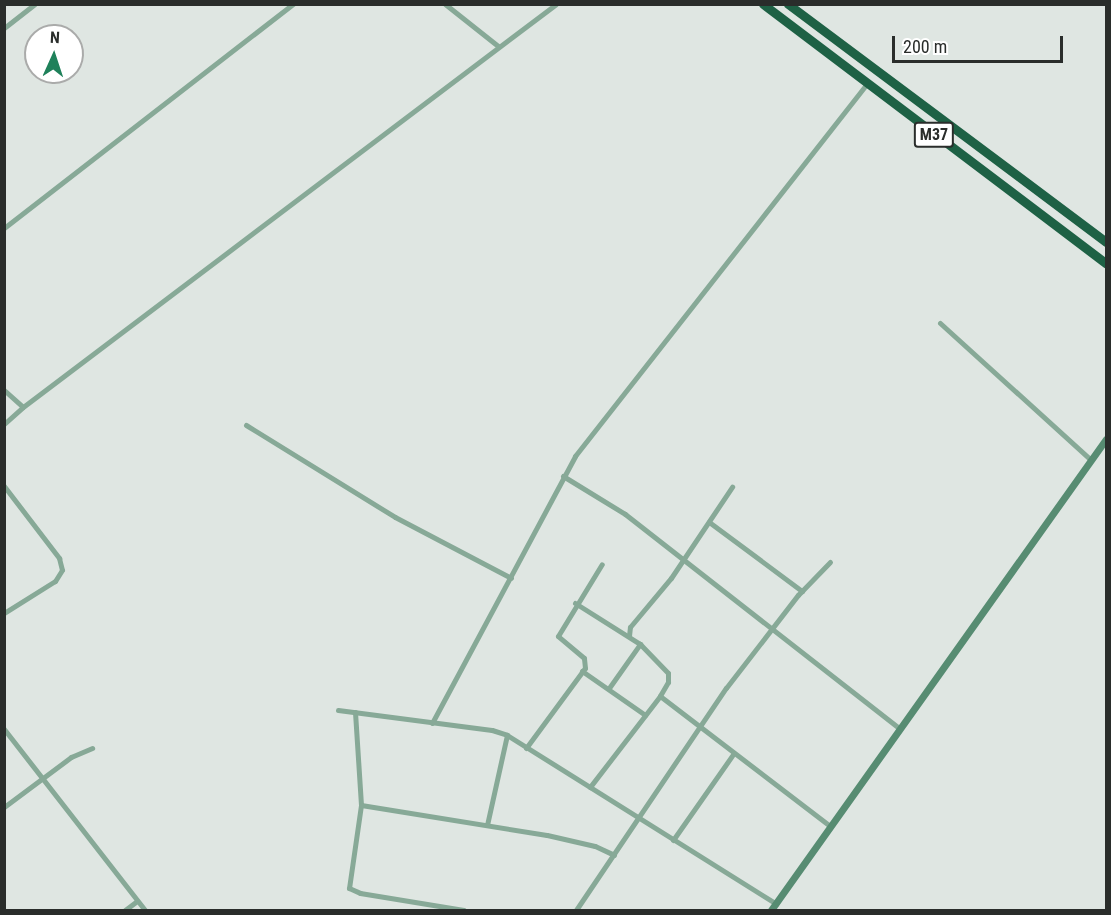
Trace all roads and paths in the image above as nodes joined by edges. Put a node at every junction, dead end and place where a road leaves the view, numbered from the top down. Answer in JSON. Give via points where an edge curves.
{"nodes":[{"id":1,"x":35,"y":4,"type":"edge"},
{"id":2,"x":293,"y":4,"type":"edge"},
{"id":3,"x":445,"y":4,"type":"edge"},
{"id":4,"x":556,"y":4,"type":"edge"},
{"id":5,"x":763,"y":4,"type":"edge"},
{"id":6,"x":788,"y":4,"type":"edge"},
{"id":7,"x":4,"y":28,"type":"edge"},
{"id":8,"x":498,"y":46,"type":"junction"},
{"id":9,"x":866,"y":85,"type":"junction"},
{"id":10,"x":4,"y":228,"type":"edge"},
{"id":11,"x":1107,"y":242,"type":"edge"},
{"id":12,"x":1107,"y":263,"type":"edge"},
{"id":13,"x":940,"y":323,"type":"dead end"},
{"id":14,"x":4,"y":390,"type":"edge"},
{"id":15,"x":23,"y":407,"type":"junction"},
{"id":16,"x":4,"y":424,"type":"edge"},
{"id":17,"x":246,"y":425,"type":"dead end"},
{"id":18,"x":1107,"y":439,"type":"edge"},
{"id":19,"x":1091,"y":460,"type":"junction"},
{"id":20,"x":563,"y":476,"type":"junction"},
{"id":21,"x":4,"y":486,"type":"edge"},
{"id":22,"x":732,"y":487,"type":"dead end"},
{"id":23,"x":710,"y":522,"type":"junction"},
{"id":24,"x":682,"y":560,"type":"junction"},
{"id":25,"x":830,"y":562,"type":"dead end"},
{"id":26,"x":602,"y":564,"type":"dead end"},
{"id":27,"x":511,"y":578,"type":"junction"},
{"id":28,"x":802,"y":591,"type":"junction"},
{"id":29,"x":575,"y":603,"type":"junction"},
{"id":30,"x":4,"y":613,"type":"edge"},
{"id":31,"x":773,"y":627,"type":"junction"},
{"id":32,"x":629,"y":636,"type":"junction"},
{"id":33,"x":640,"y":644,"type":"junction"},
{"id":34,"x":582,"y":671,"type":"junction"},
{"id":35,"x":609,"y":688,"type":"junction"},
{"id":36,"x":660,"y":696,"type":"junction"},
{"id":37,"x":338,"y":710,"type":"dead end"},
{"id":38,"x":355,"y":712,"type":"junction"},
{"id":39,"x":645,"y":715,"type":"junction"},
{"id":40,"x":432,"y":723,"type":"junction"},
{"id":41,"x":700,"y":727,"type":"junction"},
{"id":42,"x":899,"y":728,"type":"junction"},
{"id":43,"x":4,"y":729,"type":"edge"},
{"id":44,"x":507,"y":735,"type":"junction"},
{"id":45,"x":92,"y":748,"type":"dead end"},
{"id":46,"x":526,"y":748,"type":"junction"},
{"id":47,"x":734,"y":753,"type":"junction"},
{"id":48,"x":42,"y":777,"type":"junction"},
{"id":49,"x":590,"y":787,"type":"junction"},
{"id":50,"x":361,"y":805,"type":"junction"},
{"id":51,"x":4,"y":807,"type":"edge"},
{"id":52,"x":639,"y":818,"type":"junction"},
{"id":53,"x":487,"y":825,"type":"junction"},
{"id":54,"x":830,"y":826,"type":"junction"},
{"id":55,"x":673,"y":840,"type":"junction"},
{"id":56,"x":614,"y":855,"type":"junction"},
{"id":57,"x":137,"y":901,"type":"junction"},
{"id":58,"x":776,"y":904,"type":"junction"},
{"id":59,"x":125,"y":910,"type":"edge"},
{"id":60,"x":145,"y":910,"type":"edge"},
{"id":61,"x":464,"y":910,"type":"edge"},
{"id":62,"x":576,"y":910,"type":"edge"},
{"id":63,"x":771,"y":910,"type":"edge"}],
"edges":[{"from":1,"to":7,"type":"street"},
{"from":2,"to":10,"type":"street"},
{"from":3,"to":8,"type":"street"},
{"from":4,"to":8,"type":"street"},
{"from":5,"to":9,"type":"highway","name":"M37","number":"M37"},
{"from":6,"to":11,"type":"highway","name":"M37","number":"M37","via":[[868,68]]},
{"from":8,"to":15,"type":"street"},
{"from":9,"to":12,"type":"highway","name":"M37","number":"M37"},
{"from":9,"to":20,"type":"street"},
{"from":13,"to":19,"type":"street"},
{"from":14,"to":15,"type":"street"},
{"from":15,"to":16,"type":"street"},
{"from":17,"to":27,"type":"street","via":[[395,517]]},
{"from":18,"to":19,"type":"main road"},
{"from":19,"to":42,"type":"main road"},
{"from":20,"to":24,"type":"street","via":[[625,514]]},
{"from":20,"to":27,"type":"street"},
{"from":21,"to":30,"type":"street","via":[[59,558],[62,570],[55,581]]},
{"from":22,"to":23,"type":"street"},
{"from":23,"to":24,"type":"street"},
{"from":23,"to":28,"type":"street"},
{"from":24,"to":31,"type":"street"},
{"from":24,"to":32,"type":"street","via":[[630,627]]},
{"from":25,"to":28,"type":"street"},
{"from":26,"to":29,"type":"street"},
{"from":27,"to":40,"type":"street"},
{"from":28,"to":31,"type":"street"},
{"from":29,"to":32,"type":"street"},
{"from":29,"to":34,"type":"street","via":[[558,636],[584,658]]},
{"from":31,"to":41,"type":"street"},
{"from":31,"to":42,"type":"street"},
{"from":32,"to":33,"type":"street"},
{"from":33,"to":35,"type":"street"},
{"from":33,"to":36,"type":"street","via":[[668,673]]},
{"from":34,"to":35,"type":"street"},
{"from":34,"to":46,"type":"street"},
{"from":35,"to":39,"type":"street"},
{"from":36,"to":39,"type":"street"},
{"from":36,"to":41,"type":"street"},
{"from":37,"to":38,"type":"street"},
{"from":38,"to":40,"type":"street"},
{"from":38,"to":50,"type":"street"},
{"from":39,"to":49,"type":"street"},
{"from":40,"to":44,"type":"street"},
{"from":41,"to":47,"type":"street"},
{"from":41,"to":52,"type":"street"},
{"from":42,"to":54,"type":"main road"},
{"from":43,"to":48,"type":"street"},
{"from":44,"to":46,"type":"street"},
{"from":44,"to":53,"type":"street"},
{"from":45,"to":48,"type":"street"},
{"from":46,"to":49,"type":"street"},
{"from":47,"to":54,"type":"street"},
{"from":47,"to":55,"type":"street"},
{"from":48,"to":51,"type":"street"},
{"from":48,"to":57,"type":"street"},
{"from":49,"to":52,"type":"street"},
{"from":50,"to":53,"type":"street"},
{"from":50,"to":61,"type":"street","via":[[349,888]]},
{"from":52,"to":55,"type":"street"},
{"from":52,"to":56,"type":"street"},
{"from":53,"to":56,"type":"street","via":[[581,842]]},
{"from":54,"to":58,"type":"main road"},
{"from":55,"to":58,"type":"street"},
{"from":56,"to":62,"type":"street"},
{"from":57,"to":59,"type":"street"},
{"from":57,"to":60,"type":"street"},
{"from":58,"to":63,"type":"main road"}]}
